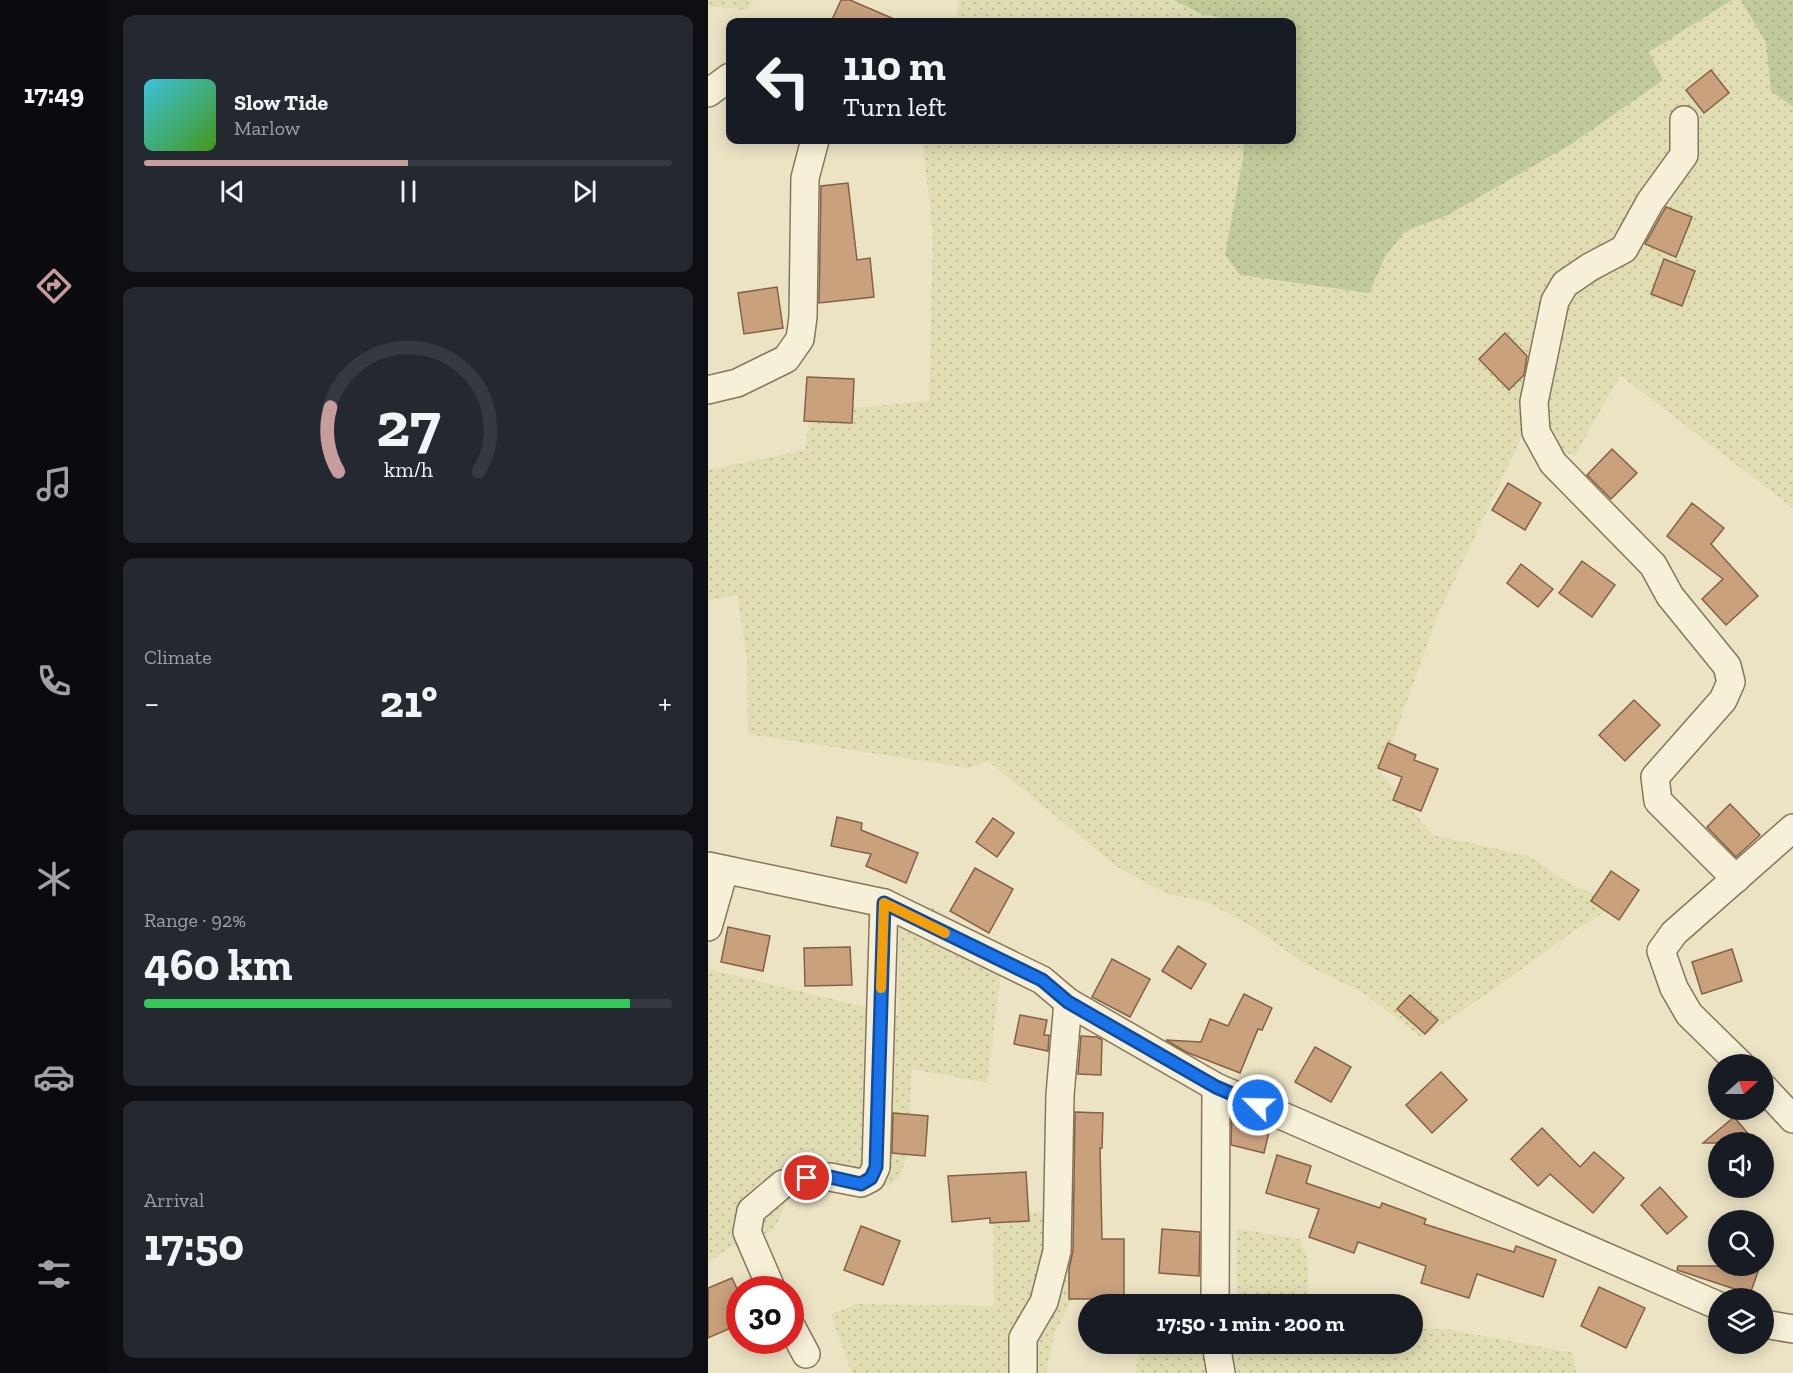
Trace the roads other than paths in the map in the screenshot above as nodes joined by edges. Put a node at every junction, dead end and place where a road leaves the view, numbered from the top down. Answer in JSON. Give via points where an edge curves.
{"nodes":[{"id":1,"x":726,"y":80,"type":"edge"},
{"id":2,"x":708,"y":93,"type":"edge"},
{"id":3,"x":1684,"y":120,"type":"dead end"},
{"id":4,"x":814,"y":144,"type":"edge"},
{"id":5,"x":708,"y":390,"type":"edge"},
{"id":6,"x":1793,"y":828,"type":"edge"},
{"id":7,"x":716,"y":869,"type":"edge"},
{"id":8,"x":1736,"y":879,"type":"junction"},
{"id":9,"x":884,"y":903,"type":"junction"},
{"id":10,"x":708,"y":927,"type":"edge"},
{"id":11,"x":1068,"y":1002,"type":"junction"},
{"id":12,"x":1730,"y":1054,"type":"edge"},
{"id":13,"x":1216,"y":1087,"type":"junction"},
{"id":14,"x":1774,"y":1099,"type":"edge"},
{"id":15,"x":1793,"y":1119,"type":"edge"},
{"id":16,"x":766,"y":1276,"type":"edge"},
{"id":17,"x":1215,"y":1294,"type":"edge"},
{"id":18,"x":1708,"y":1301,"type":"edge"},
{"id":19,"x":1774,"y":1326,"type":"edge"},
{"id":20,"x":1793,"y":1329,"type":"edge"},
{"id":21,"x":804,"y":1350,"type":"edge"},
{"id":22,"x":806,"y":1354,"type":"dead end"},
{"id":23,"x":1218,"y":1354,"type":"edge"},
{"id":24,"x":1023,"y":1373,"type":"edge"},
{"id":25,"x":1221,"y":1373,"type":"edge"}],
"edges":[{"from":1,"to":2,"type":"street"},
{"from":3,"to":8,"type":"street","via":[[1684,155],[1650,201],[1624,249],[1564,284],[1555,302],[1534,402],[1536,432],[1553,463],[1653,566],[1670,596],[1726,666],[1731,682],[1723,699],[1655,777],[1659,801]]},
{"from":4,"to":5,"type":"street","via":[[805,178],[800,339],[786,359],[737,382]]},
{"from":6,"to":8,"type":"street"},
{"from":7,"to":9,"type":"street"},
{"from":7,"to":10,"type":"street"},
{"from":8,"to":12,"type":"street","via":[[1674,933],[1660,951],[1689,1014]]},
{"from":9,"to":11,"type":"street","via":[[1042,980]]},
{"from":9,"to":16,"type":"street","via":[[876,1167],[871,1178],[861,1184],[830,1177],[783,1184],[751,1211],[747,1232]]},
{"from":11,"to":13,"type":"street"},
{"from":11,"to":24,"type":"street","via":[[1060,1095],[1057,1251],[1044,1302],[1023,1338]]},
{"from":13,"to":17,"type":"street"},
{"from":13,"to":18,"type":"street"},
{"from":14,"to":15,"type":"street"},
{"from":19,"to":20,"type":"street"},
{"from":21,"to":22,"type":"street"},
{"from":23,"to":25,"type":"street"}]}
